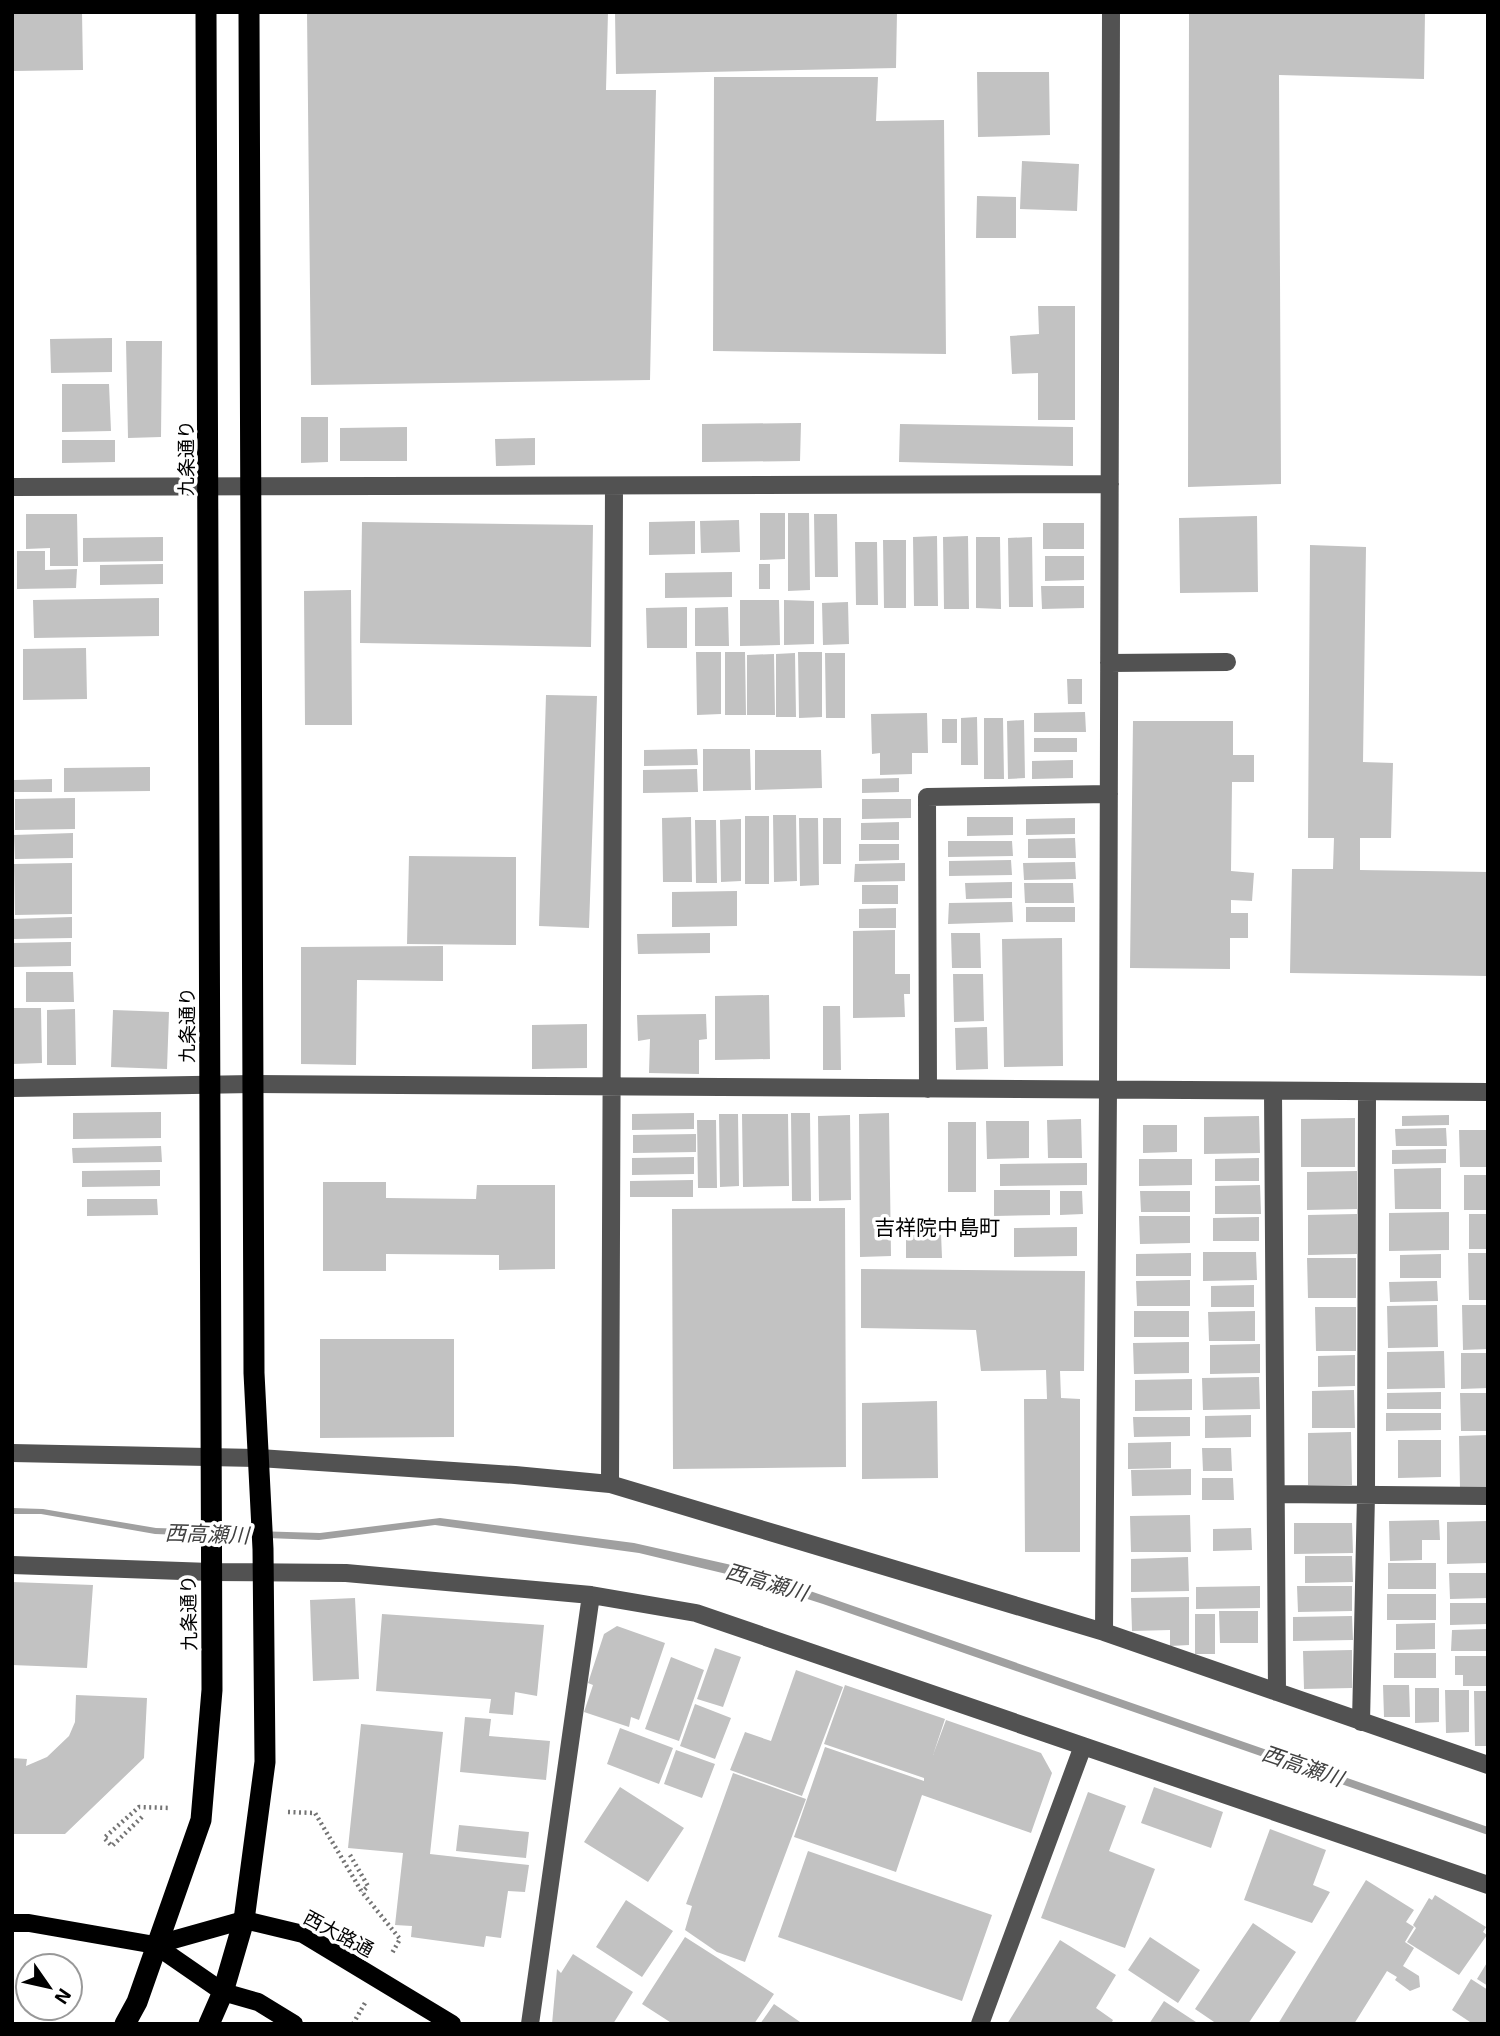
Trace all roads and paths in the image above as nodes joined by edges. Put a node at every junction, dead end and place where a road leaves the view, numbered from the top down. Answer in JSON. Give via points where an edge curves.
{"nodes":[{"id":1,"x":206,"y":12,"type":"edge"},
{"id":2,"x":249,"y":12,"type":"edge"},
{"id":3,"x":1111,"y":12,"type":"edge"},
{"id":4,"x":1110,"y":484,"type":"junction"},
{"id":5,"x":12,"y":486,"type":"edge"},
{"id":6,"x":207,"y":486,"type":"junction"},
{"id":7,"x":251,"y":486,"type":"junction"},
{"id":8,"x":614,"y":486,"type":"junction"},
{"id":9,"x":1227,"y":662,"type":"dead end"},
{"id":10,"x":1109,"y":663,"type":"junction"},
{"id":11,"x":1109,"y":794,"type":"junction"},
{"id":12,"x":253,"y":1084,"type":"junction"},
{"id":13,"x":209,"y":1085,"type":"junction"},
{"id":14,"x":612,"y":1087,"type":"junction"},
{"id":15,"x":12,"y":1088,"type":"edge"},
{"id":16,"x":928,"y":1089,"type":"junction"},
{"id":17,"x":1108,"y":1090,"type":"junction"},
{"id":18,"x":1273,"y":1091,"type":"junction"},
{"id":19,"x":1367,"y":1092,"type":"junction"},
{"id":20,"x":1488,"y":1093,"type":"edge"},
{"id":21,"x":12,"y":1453,"type":"edge"},
{"id":22,"x":211,"y":1466,"type":"junction"},
{"id":23,"x":259,"y":1468,"type":"junction"},
{"id":24,"x":610,"y":1485,"type":"junction"},
{"id":25,"x":1276,"y":1494,"type":"junction"},
{"id":26,"x":1366,"y":1495,"type":"junction"},
{"id":27,"x":1488,"y":1496,"type":"edge"},
{"id":28,"x":210,"y":1562,"type":"junction"},
{"id":29,"x":12,"y":1565,"type":"edge"},
{"id":30,"x":263,"y":1573,"type":"junction"},
{"id":31,"x":591,"y":1595,"type":"junction"},
{"id":32,"x":1104,"y":1632,"type":"junction"},
{"id":33,"x":1277,"y":1692,"type":"junction"},
{"id":34,"x":1362,"y":1722,"type":"junction"},
{"id":35,"x":1083,"y":1746,"type":"junction"},
{"id":36,"x":1488,"y":1765,"type":"edge"},
{"id":37,"x":351,"y":1855,"type":"dead end"},
{"id":38,"x":1488,"y":1885,"type":"edge"},
{"id":39,"x":362,"y":1892,"type":"dead end"},
{"id":40,"x":244,"y":1920,"type":"junction"},
{"id":41,"x":12,"y":1923,"type":"edge"},
{"id":42,"x":155,"y":1945,"type":"junction"},
{"id":43,"x":223,"y":1992,"type":"junction"},
{"id":44,"x":125,"y":2024,"type":"edge"},
{"id":45,"x":209,"y":2024,"type":"edge"},
{"id":46,"x":294,"y":2024,"type":"edge"},
{"id":47,"x":452,"y":2024,"type":"edge"},
{"id":48,"x":530,"y":2024,"type":"edge"},
{"id":49,"x":980,"y":2024,"type":"edge"}],
"edges":[{"from":1,"to":6,"type":"highway","name":"九条通り"},
{"from":2,"to":7,"type":"highway"},
{"from":3,"to":4,"type":"street"},
{"from":4,"to":8,"type":"street"},
{"from":4,"to":10,"type":"street"},
{"from":5,"to":6,"type":"street"},
{"from":6,"to":7,"type":"street"},
{"from":6,"to":13,"type":"highway","name":"九条通り"},
{"from":7,"to":8,"type":"street"},
{"from":7,"to":12,"type":"highway"},
{"from":8,"to":14,"type":"street"},
{"from":9,"to":10,"type":"street"},
{"from":10,"to":11,"type":"street"},
{"from":11,"to":16,"type":"street","via":[[927,797]]},
{"from":11,"to":17,"type":"street"},
{"from":12,"to":13,"type":"street"},
{"from":12,"to":14,"type":"street"},
{"from":12,"to":23,"type":"highway","via":[[254,1373]]},
{"from":13,"to":15,"type":"street"},
{"from":13,"to":22,"type":"highway","name":"九条通り"},
{"from":14,"to":16,"type":"street"},
{"from":14,"to":24,"type":"street"},
{"from":16,"to":17,"type":"street"},
{"from":17,"to":18,"type":"street"},
{"from":17,"to":32,"type":"street"},
{"from":18,"to":19,"type":"street"},
{"from":18,"to":25,"type":"street"},
{"from":19,"to":20,"type":"street"},
{"from":19,"to":26,"type":"street"},
{"from":21,"to":22,"type":"street"},
{"from":22,"to":23,"type":"street","via":[[234,1458]]},
{"from":22,"to":28,"type":"highway","name":"九条通り"},
{"from":23,"to":24,"type":"street","via":[[516,1475]]},
{"from":23,"to":30,"type":"highway"},
{"from":24,"to":32,"type":"street"},
{"from":25,"to":26,"type":"street"},
{"from":25,"to":33,"type":"street"},
{"from":26,"to":27,"type":"street"},
{"from":26,"to":34,"type":"street"},
{"from":28,"to":29,"type":"street"},
{"from":28,"to":30,"type":"street"},
{"from":28,"to":42,"type":"highway","name":"九条通り","via":[[212,1690],[201,1820]]},
{"from":30,"to":31,"type":"street","via":[[346,1573]]},
{"from":30,"to":40,"type":"highway","via":[[265,1762]]},
{"from":31,"to":35,"type":"street","via":[[696,1613]]},
{"from":31,"to":48,"type":"street"},
{"from":32,"to":33,"type":"street"},
{"from":33,"to":34,"type":"street"},
{"from":34,"to":36,"type":"street"},
{"from":35,"to":38,"type":"street"},
{"from":35,"to":49,"type":"street"},
{"from":37,"to":39,"type":"path","via":[[368,1886]]},
{"from":40,"to":42,"type":"main road","name":"西大路通"},
{"from":40,"to":43,"type":"highway"},
{"from":40,"to":47,"type":"main road","name":"西大路通","via":[[303,1934]]},
{"from":41,"to":42,"type":"main road","name":"西大路通"},
{"from":42,"to":43,"type":"main road","name":"西大路通"},
{"from":42,"to":44,"type":"highway","name":"九条通り"},
{"from":43,"to":45,"type":"highway"},
{"from":43,"to":46,"type":"main road","name":"西大路通","via":[[258,2002]]}]}
